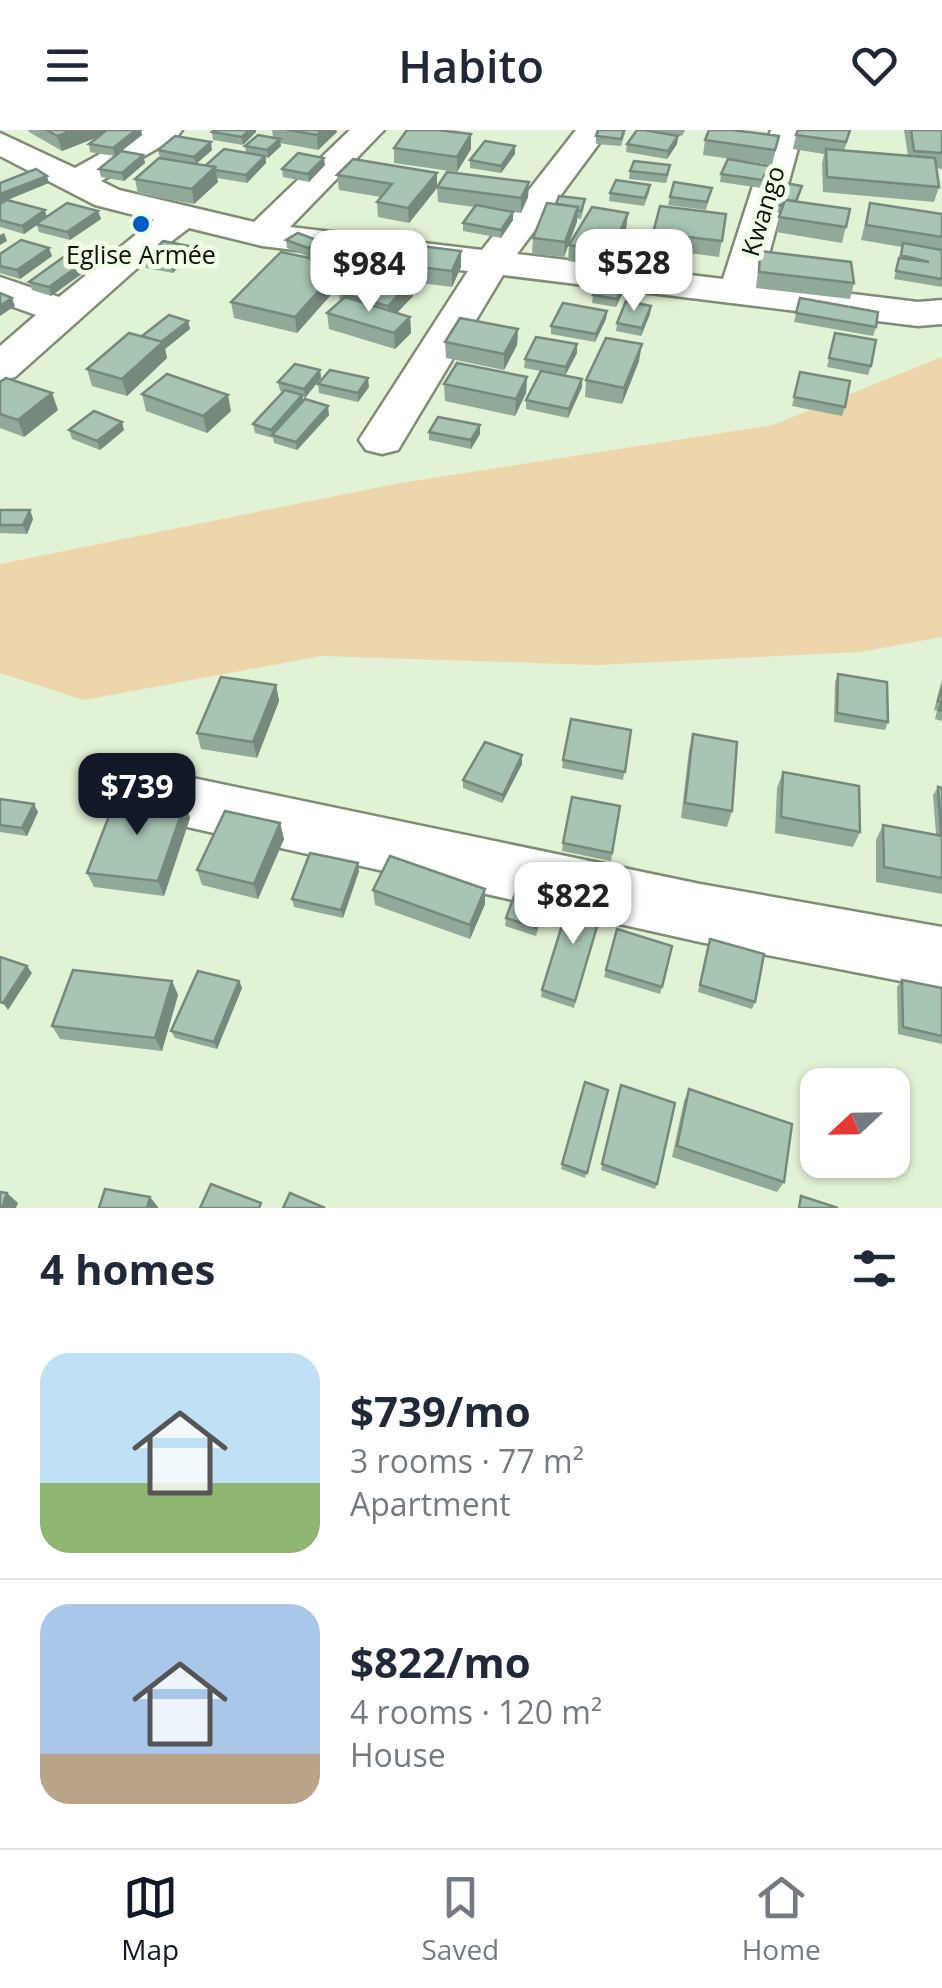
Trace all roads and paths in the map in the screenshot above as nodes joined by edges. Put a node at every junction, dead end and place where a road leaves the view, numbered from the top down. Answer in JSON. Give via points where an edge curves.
{"nodes":[{"id":1,"x":166,"y":130,"type":"edge"},
{"id":2,"x":368,"y":130,"type":"edge"},
{"id":3,"x":592,"y":130,"type":"edge"},
{"id":4,"x":788,"y":130,"type":"edge"},
{"id":5,"x":0,"y":143,"type":"edge"},
{"id":6,"x":74,"y":183,"type":"junction"},
{"id":7,"x":181,"y":218,"type":"junction"},
{"id":8,"x":262,"y":234,"type":"junction"},
{"id":9,"x":493,"y":261,"type":"junction"},
{"id":10,"x":0,"y":289,"type":"edge"},
{"id":11,"x":738,"y":291,"type":"junction"},
{"id":12,"x":64,"y":312,"type":"junction"},
{"id":13,"x":930,"y":313,"type":"edge"},
{"id":14,"x":0,"y":368,"type":"edge"},
{"id":15,"x":382,"y":440,"type":"dead end"},
{"id":16,"x":184,"y":801,"type":"edge"},
{"id":17,"x":942,"y":958,"type":"edge"}],
"edges":[{"from":1,"to":6,"type":"street"},
{"from":2,"to":8,"type":"street"},
{"from":3,"to":9,"type":"street"},
{"from":4,"to":11,"type":"street","name":"Kwango"},
{"from":5,"to":6,"type":"street"},
{"from":6,"to":7,"type":"street"},
{"from":7,"to":8,"type":"street"},
{"from":7,"to":12,"type":"street"},
{"from":8,"to":9,"type":"street"},
{"from":9,"to":11,"type":"street"},
{"from":9,"to":15,"type":"street"},
{"from":10,"to":12,"type":"street"},
{"from":11,"to":13,"type":"street"},
{"from":12,"to":14,"type":"street"},
{"from":16,"to":17,"type":"street","via":[[700,913]]}]}
